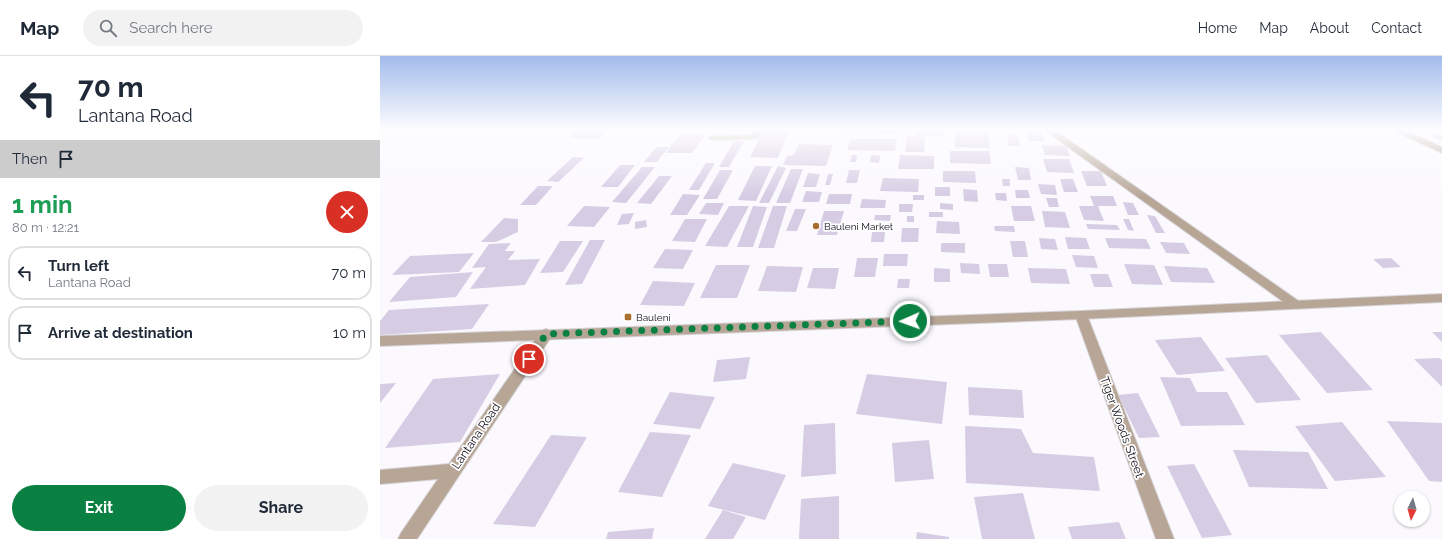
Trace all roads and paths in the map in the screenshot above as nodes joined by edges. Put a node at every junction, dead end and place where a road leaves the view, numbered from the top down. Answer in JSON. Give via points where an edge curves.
{"nodes":[{"id":1,"x":1079,"y":152,"type":"edge"},
{"id":2,"x":1442,"y":298,"type":"edge"},
{"id":3,"x":1296,"y":305,"type":"junction"},
{"id":4,"x":1081,"y":315,"type":"junction"},
{"id":5,"x":546,"y":334,"type":"junction"},
{"id":6,"x":380,"y":341,"type":"edge"},
{"id":7,"x":453,"y":471,"type":"junction"},
{"id":8,"x":380,"y":477,"type":"edge"},
{"id":9,"x":408,"y":539,"type":"edge"},
{"id":10,"x":1165,"y":539,"type":"edge"}],
"edges":[{"from":1,"to":3,"type":"street"},
{"from":2,"to":3,"type":"street"},
{"from":3,"to":4,"type":"street"},
{"from":4,"to":5,"type":"street"},
{"from":4,"to":10,"type":"street","name":"Tiger Woods Street"},
{"from":5,"to":6,"type":"street"},
{"from":5,"to":7,"type":"street","name":"Lantana Road"},
{"from":7,"to":8,"type":"street"},
{"from":7,"to":9,"type":"street","name":"Lantana Road"}]}
